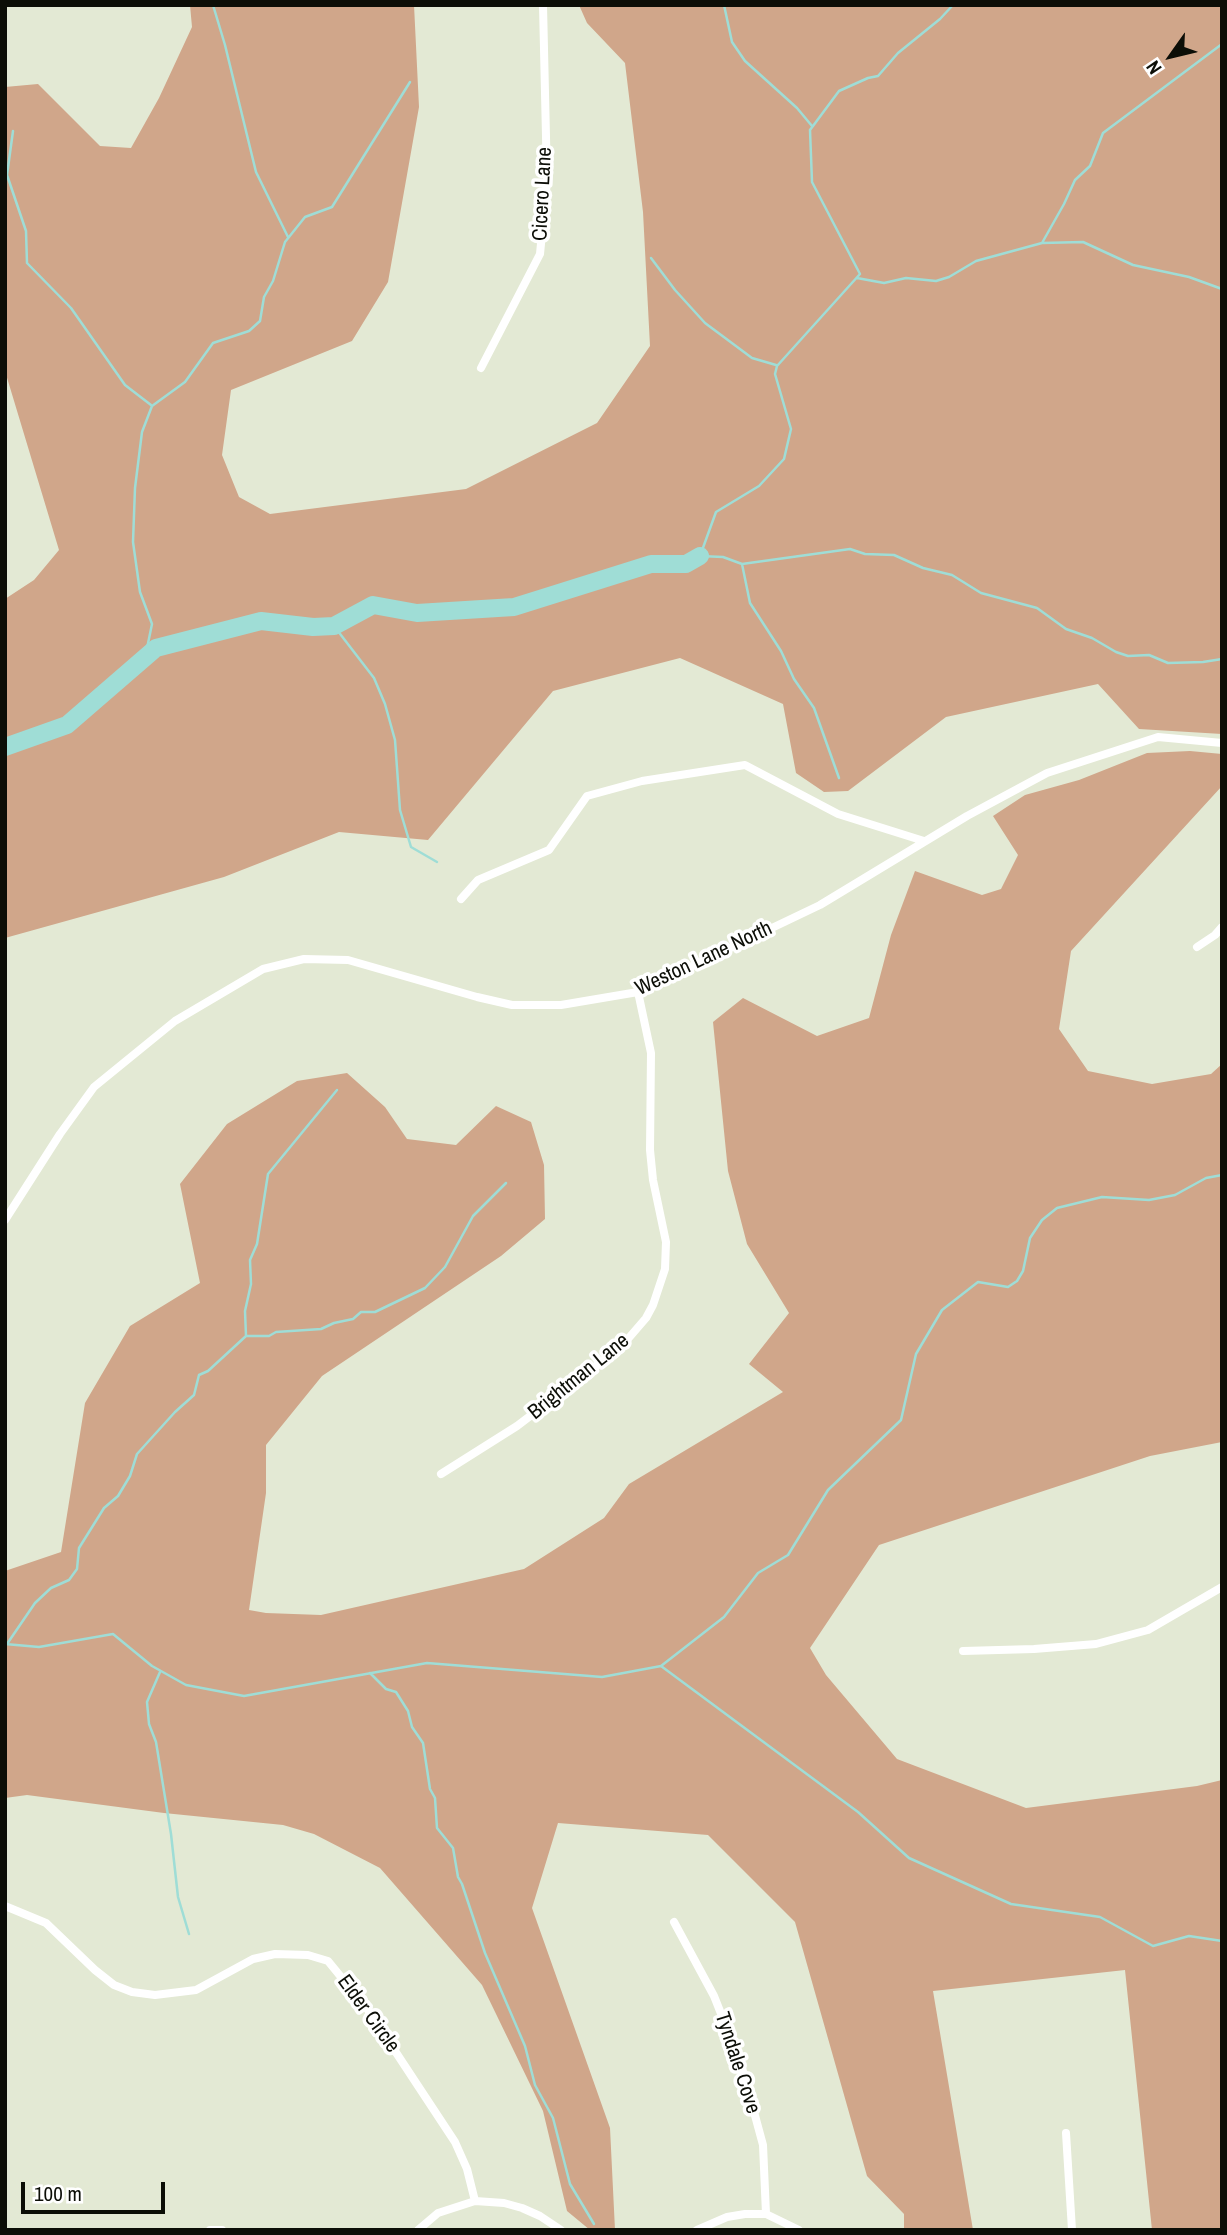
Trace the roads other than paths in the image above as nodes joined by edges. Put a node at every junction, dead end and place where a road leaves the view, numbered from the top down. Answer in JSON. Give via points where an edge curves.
{"nodes":[{"id":1,"x":543,"y":5,"type":"edge"},
{"id":2,"x":481,"y":368,"type":"dead end"},
{"id":3,"x":1222,"y":743,"type":"edge"},
{"id":4,"x":924,"y":841,"type":"junction"},
{"id":5,"x":461,"y":899,"type":"dead end"},
{"id":6,"x":1222,"y":927,"type":"edge"},
{"id":7,"x":1196,"y":947,"type":"dead end"},
{"id":8,"x":638,"y":992,"type":"junction"},
{"id":9,"x":5,"y":1220,"type":"edge"},
{"id":10,"x":441,"y":1474,"type":"dead end"},
{"id":11,"x":1222,"y":1587,"type":"edge"},
{"id":12,"x":964,"y":1651,"type":"dead end"},
{"id":13,"x":5,"y":1906,"type":"edge"},
{"id":14,"x":674,"y":1922,"type":"dead end"},
{"id":15,"x":1066,"y":2133,"type":"dead end"},
{"id":16,"x":475,"y":2202,"type":"junction"},
{"id":17,"x":766,"y":2214,"type":"junction"},
{"id":18,"x":210,"y":2230,"type":"edge"},
{"id":19,"x":222,"y":2230,"type":"edge"},
{"id":20,"x":418,"y":2230,"type":"edge"},
{"id":21,"x":561,"y":2230,"type":"edge"},
{"id":22,"x":697,"y":2230,"type":"edge"},
{"id":23,"x":799,"y":2230,"type":"edge"},
{"id":24,"x":1072,"y":2230,"type":"edge"}],
"edges":[{"from":1,"to":2,"type":"street","name":"Cicero Lane","via":[[547,181],[540,254]]},
{"from":3,"to":4,"type":"street","name":"Weston Lane North","via":[[1158,737],[1047,774]]},
{"from":4,"to":5,"type":"street","via":[[838,814],[745,765],[642,781],[587,796],[549,850],[478,880]]},
{"from":4,"to":8,"type":"street","name":"Weston Lane North","via":[[820,905]]},
{"from":6,"to":7,"type":"street"},
{"from":8,"to":9,"type":"street","name":"Weston Lane North","via":[[561,1005],[512,1005],[348,960],[304,959],[262,969],[175,1021],[94,1087]]},
{"from":8,"to":10,"type":"street","name":"Brightman Lane","via":[[651,1053],[650,1150],[666,1242],[653,1305],[621,1347],[517,1426]]},
{"from":11,"to":12,"type":"street","via":[[1148,1630],[1096,1644]]},
{"from":13,"to":16,"type":"street","name":"Elder Circle","via":[[46,1923],[95,1970],[132,1992],[155,1995],[196,1990],[253,1959],[275,1954],[328,1961],[368,2010],[455,2142]]},
{"from":14,"to":17,"type":"street","name":"Tyndale Cove","via":[[715,1996],[741,2064],[763,2145]]},
{"from":15,"to":24,"type":"street"},
{"from":16,"to":20,"type":"street","via":[[438,2213]]},
{"from":16,"to":21,"type":"street","via":[[522,2208]]},
{"from":17,"to":22,"type":"street","via":[[727,2217]]},
{"from":17,"to":23,"type":"street"},
{"from":18,"to":19,"type":"street"}]}
